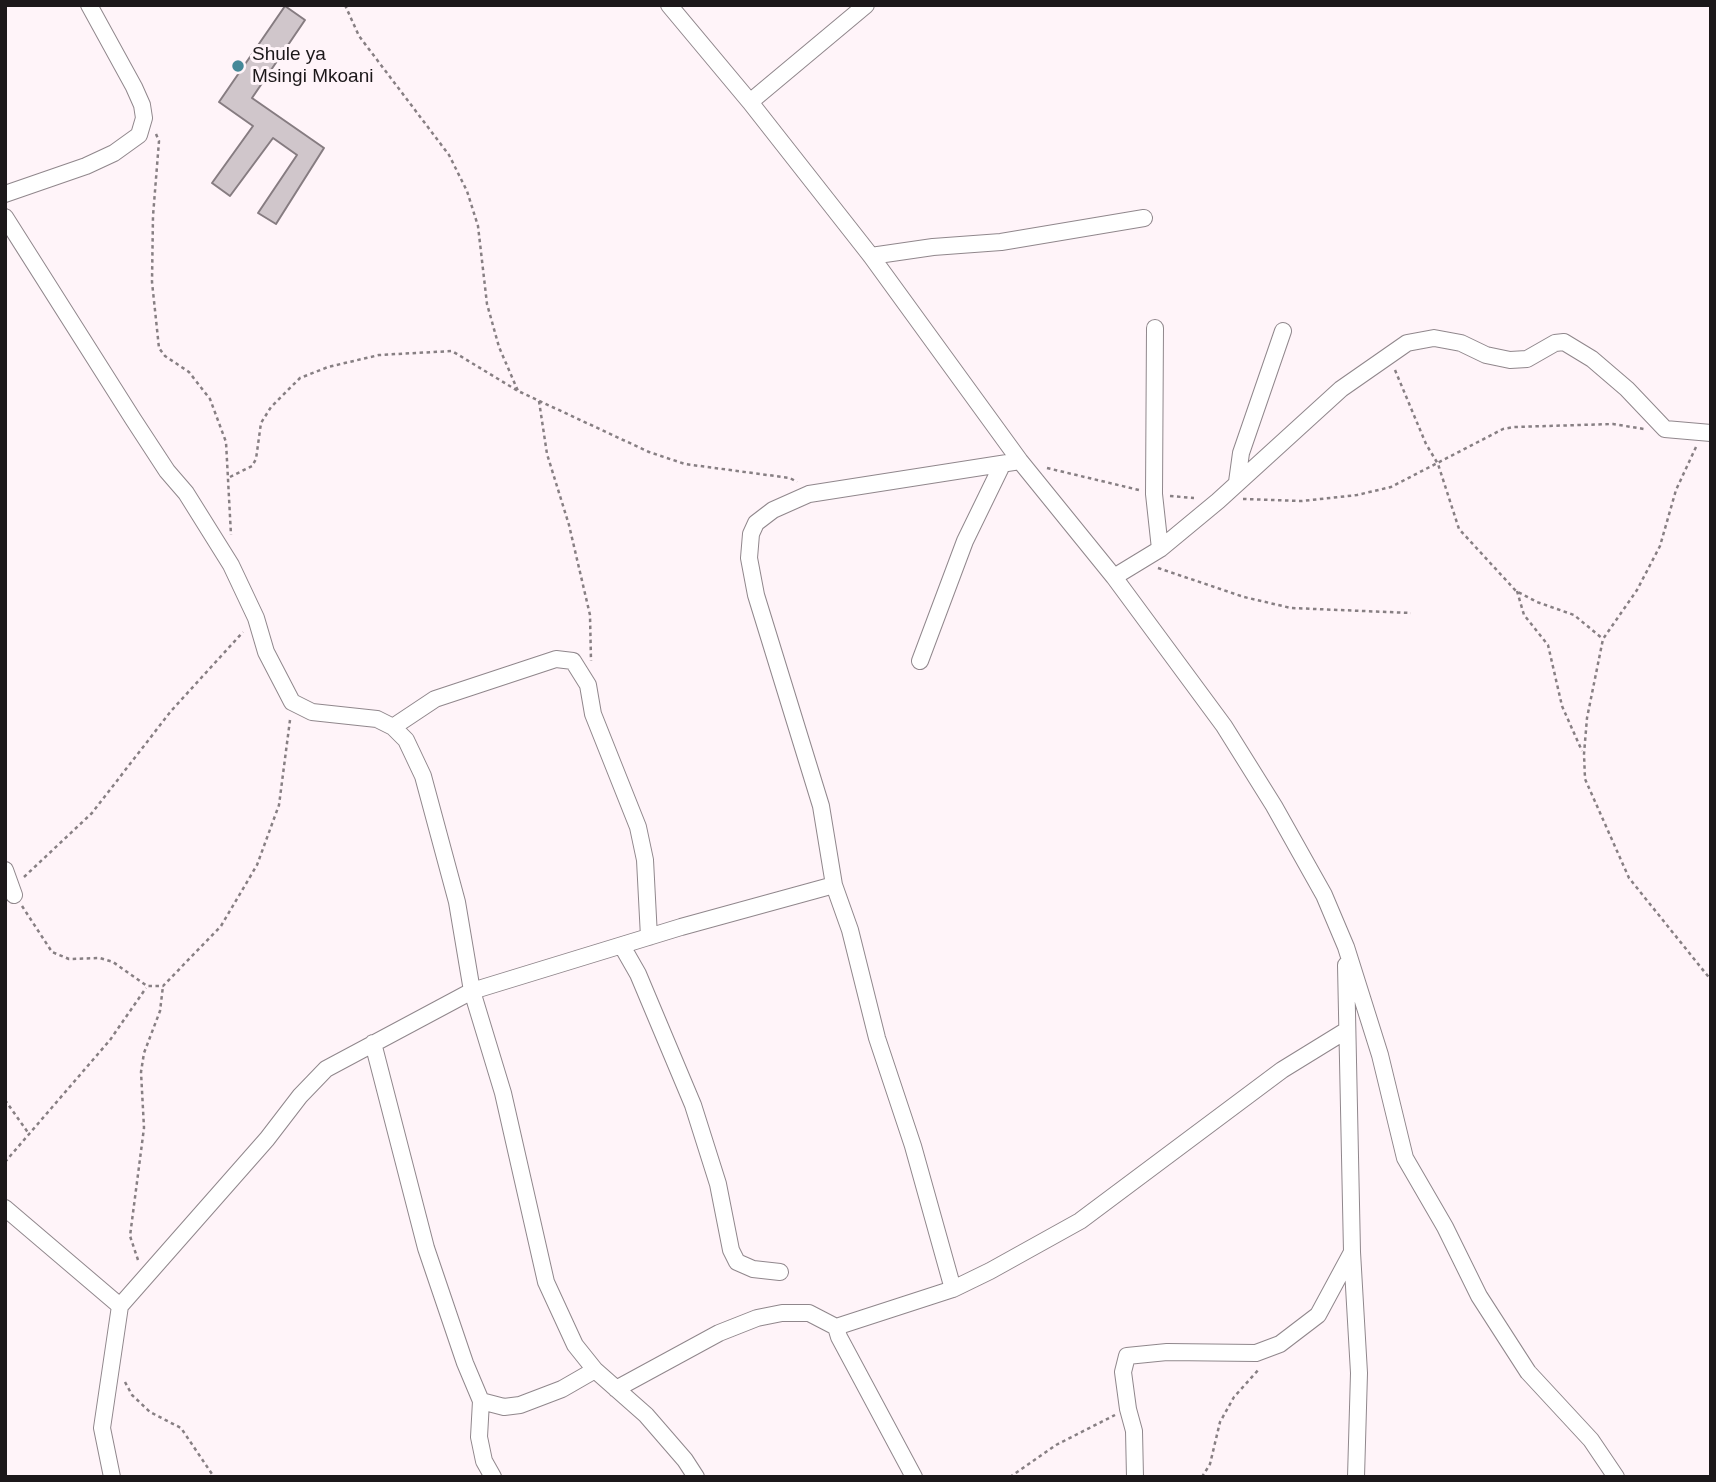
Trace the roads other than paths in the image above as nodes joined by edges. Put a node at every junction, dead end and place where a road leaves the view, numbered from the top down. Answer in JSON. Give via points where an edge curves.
{"nodes":[{"id":1,"x":89,"y":5,"type":"edge"},
{"id":2,"x":669,"y":5,"type":"edge"},
{"id":3,"x":866,"y":5,"type":"edge"},
{"id":4,"x":750,"y":102,"type":"junction"},
{"id":5,"x":5,"y":194,"type":"edge"},
{"id":6,"x":5,"y":217,"type":"edge"},
{"id":7,"x":1144,"y":218,"type":"dead end"},
{"id":8,"x":871,"y":256,"type":"junction"},
{"id":9,"x":1155,"y":328,"type":"dead end"},
{"id":10,"x":1283,"y":331,"type":"dead end"},
{"id":11,"x":1709,"y":433,"type":"edge"},
{"id":12,"x":1020,"y":461,"type":"junction"},
{"id":13,"x":1002,"y":465,"type":"junction"},
{"id":14,"x":1237,"y":482,"type":"junction"},
{"id":15,"x":1160,"y":549,"type":"junction"},
{"id":16,"x":1114,"y":578,"type":"junction"},
{"id":17,"x":920,"y":661,"type":"dead end"},
{"id":18,"x":393,"y":727,"type":"junction"},
{"id":19,"x":5,"y":870,"type":"edge"},
{"id":20,"x":834,"y":884,"type":"junction"},
{"id":21,"x":9,"y":902,"type":"edge"},
{"id":22,"x":649,"y":937,"type":"junction"},
{"id":23,"x":622,"y":946,"type":"junction"},
{"id":24,"x":1346,"y":947,"type":"junction"},
{"id":25,"x":472,"y":991,"type":"junction"},
{"id":26,"x":1347,"y":1030,"type":"junction"},
{"id":27,"x":373,"y":1043,"type":"junction"},
{"id":28,"x":5,"y":1208,"type":"edge"},
{"id":29,"x":1352,"y":1252,"type":"junction"},
{"id":30,"x":780,"y":1272,"type":"dead end"},
{"id":31,"x":953,"y":1289,"type":"junction"},
{"id":32,"x":120,"y":1306,"type":"junction"},
{"id":33,"x":836,"y":1327,"type":"junction"},
{"id":34,"x":595,"y":1370,"type":"junction"},
{"id":35,"x":617,"y":1389,"type":"junction"},
{"id":36,"x":481,"y":1401,"type":"junction"},
{"id":37,"x":112,"y":1477,"type":"edge"},
{"id":38,"x":493,"y":1477,"type":"edge"},
{"id":39,"x":696,"y":1477,"type":"edge"},
{"id":40,"x":914,"y":1477,"type":"edge"},
{"id":41,"x":1135,"y":1477,"type":"edge"},
{"id":42,"x":1356,"y":1477,"type":"edge"},
{"id":43,"x":1616,"y":1477,"type":"edge"}],
"edges":[{"from":1,"to":5,"type":"street","via":[[134,87],[144,118],[139,135],[86,166]]},
{"from":2,"to":4,"type":"street"},
{"from":3,"to":4,"type":"street"},
{"from":4,"to":8,"type":"street"},
{"from":6,"to":18,"type":"street","via":[[231,565],[292,702],[312,712],[377,719]]},
{"from":7,"to":8,"type":"street","via":[[1001,242]]},
{"from":8,"to":12,"type":"street"},
{"from":9,"to":15,"type":"street","via":[[1154,494]]},
{"from":10,"to":14,"type":"street","via":[[1241,453]]},
{"from":11,"to":14,"type":"street","via":[[1665,429],[1627,389],[1564,342],[1527,359],[1510,360],[1434,338],[1407,343],[1388,354],[1341,389]]},
{"from":12,"to":13,"type":"street"},
{"from":12,"to":16,"type":"street"},
{"from":13,"to":17,"type":"street","via":[[965,541]]},
{"from":13,"to":20,"type":"street","via":[[809,494],[773,510],[756,523],[751,534],[749,558],[756,595],[821,807]]},
{"from":14,"to":15,"type":"street"},
{"from":15,"to":16,"type":"street"},
{"from":16,"to":24,"type":"street","via":[[1231,737],[1324,895]]},
{"from":18,"to":22,"type":"street","via":[[435,699],[556,659],[573,661],[588,685],[593,714],[640,838],[648,885]]},
{"from":18,"to":25,"type":"street","via":[[406,740],[423,776],[457,902]]},
{"from":19,"to":21,"type":"street"},
{"from":20,"to":22,"type":"street"},
{"from":20,"to":31,"type":"street"},
{"from":22,"to":23,"type":"street"},
{"from":23,"to":25,"type":"street"},
{"from":23,"to":30,"type":"street","via":[[693,1105],[718,1184],[731,1250],[737,1262]]},
{"from":24,"to":26,"type":"street"},
{"from":24,"to":43,"type":"street","via":[[1380,1055],[1405,1158],[1479,1296],[1528,1372],[1591,1440]]},
{"from":25,"to":27,"type":"street"},
{"from":25,"to":34,"type":"street","via":[[503,1093],[546,1282],[575,1345]]},
{"from":26,"to":29,"type":"street"},
{"from":26,"to":31,"type":"street","via":[[1282,1070],[1080,1221]]},
{"from":27,"to":32,"type":"street","via":[[326,1069],[300,1096]]},
{"from":27,"to":36,"type":"street","via":[[426,1248]]},
{"from":28,"to":32,"type":"street"},
{"from":29,"to":41,"type":"street","via":[[1318,1315],[1280,1344],[1256,1353],[1128,1356],[1123,1373],[1134,1431]]},
{"from":29,"to":42,"type":"street","via":[[1359,1373]]},
{"from":31,"to":33,"type":"street"},
{"from":32,"to":37,"type":"street","via":[[102,1428]]},
{"from":33,"to":35,"type":"street","via":[[808,1313],[757,1318],[719,1333]]},
{"from":33,"to":40,"type":"street"},
{"from":34,"to":35,"type":"street"},
{"from":34,"to":36,"type":"street","via":[[520,1405],[504,1407]]},
{"from":35,"to":39,"type":"street","via":[[646,1415]]},
{"from":36,"to":38,"type":"street","via":[[479,1437]]}]}
